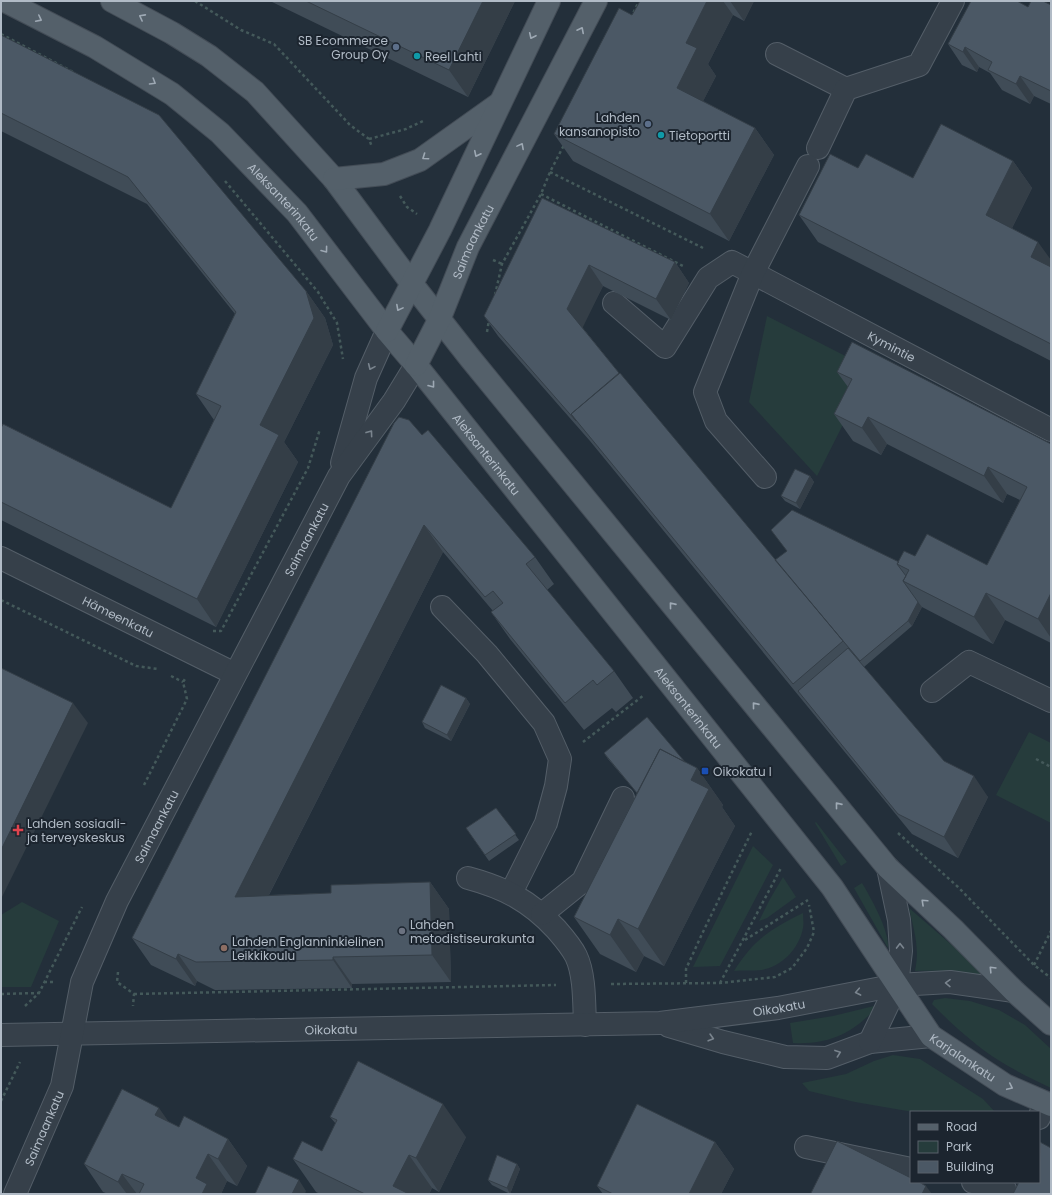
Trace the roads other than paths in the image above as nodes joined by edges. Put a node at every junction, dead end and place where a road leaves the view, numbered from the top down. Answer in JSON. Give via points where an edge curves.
{"nodes":[{"id":1,"x":5,"y":1,"type":"edge"},
{"id":2,"x":112,"y":1,"type":"edge"},
{"id":3,"x":549,"y":1,"type":"edge"},
{"id":4,"x":596,"y":1,"type":"edge"},
{"id":5,"x":953,"y":1,"type":"edge"},
{"id":6,"x":777,"y":54,"type":"dead end"},
{"id":7,"x":846,"y":89,"type":"junction"},
{"id":8,"x":502,"y":101,"type":"junction"},
{"id":9,"x":334,"y":179,"type":"junction"},
{"id":10,"x":753,"y":274,"type":"junction"},
{"id":11,"x":412,"y":284,"type":"junction"},
{"id":12,"x":614,"y":303,"type":"edge"},
{"id":13,"x":439,"y":320,"type":"junction"},
{"id":14,"x":387,"y":331,"type":"junction"},
{"id":15,"x":416,"y":365,"type":"junction"},
{"id":16,"x":1051,"y":430,"type":"edge"},
{"id":17,"x":339,"y":476,"type":"junction"},
{"id":18,"x":765,"y":477,"type":"dead end"},
{"id":19,"x":1,"y":558,"type":"edge"},
{"id":20,"x":442,"y":607,"type":"dead end"},
{"id":21,"x":235,"y":674,"type":"junction"},
{"id":22,"x":932,"y":691,"type":"dead end"},
{"id":23,"x":1051,"y":701,"type":"edge"},
{"id":24,"x":623,"y":798,"type":"dead end"},
{"id":25,"x":888,"y":868,"type":"junction"},
{"id":26,"x":468,"y":878,"type":"dead end"},
{"id":27,"x":512,"y":894,"type":"junction"},
{"id":28,"x":542,"y":914,"type":"junction"},
{"id":29,"x":897,"y":985,"type":"junction"},
{"id":30,"x":1014,"y":991,"type":"junction"},
{"id":31,"x":660,"y":1023,"type":"junction"},
{"id":32,"x":1051,"y":1024,"type":"edge"},
{"id":33,"x":585,"y":1025,"type":"junction"},
{"id":34,"x":72,"y":1034,"type":"junction"},
{"id":35,"x":1,"y":1035,"type":"edge"},
{"id":36,"x":931,"y":1036,"type":"junction"},
{"id":37,"x":870,"y":1042,"type":"junction"},
{"id":38,"x":1045,"y":1108,"type":"edge"},
{"id":39,"x":806,"y":1147,"type":"dead end"},
{"id":40,"x":910,"y":1169,"type":"edge"},
{"id":41,"x":978,"y":1183,"type":"edge"},
{"id":42,"x":1006,"y":1188,"type":"edge"},
{"id":43,"x":15,"y":1194,"type":"edge"}],
"edges":[{"from":1,"to":14,"type":"main road","name":"Aleksanterinkatu","one_way":true,"via":[[95,47],[172,94],[220,133],[297,212]]},
{"from":9,"to":2,"type":"main road","one_way":true,"via":[[255,92],[209,56]]},
{"from":3,"to":8,"type":"main road","name":"Saimaankatu","one_way":true},
{"from":13,"to":4,"type":"main road","name":"Saimaankatu","one_way":true,"via":[[468,247]]},
{"from":5,"to":7,"type":"street","via":[[919,65]]},
{"from":6,"to":7,"type":"street"},
{"from":7,"to":10,"type":"street"},
{"from":8,"to":9,"type":"main road","name":"Saimaankatu","one_way":true,"via":[[420,160],[384,174]]},
{"from":8,"to":11,"type":"main road","name":"Saimaankatu","one_way":true},
{"from":9,"to":11,"type":"main road"},
{"from":10,"to":12,"type":"street","name":"Kymintie","via":[[732,262],[708,278],[665,347]]},
{"from":10,"to":16,"type":"street","name":"Kymintie"},
{"from":10,"to":18,"type":"street","via":[[705,392],[716,421]]},
{"from":11,"to":13,"type":"main road"},
{"from":11,"to":14,"type":"main road","name":"Saimaankatu","one_way":true},
{"from":13,"to":15,"type":"main road","name":"Saimaankatu"},
{"from":25,"to":13,"type":"main road","one_way":true},
{"from":14,"to":15,"type":"main road","name":"Aleksanterinkatu"},
{"from":14,"to":17,"type":"street","name":"Saimaankatu","one_way":true,"via":[[366,378]]},
{"from":17,"to":15,"type":"street","name":"Saimaankatu","one_way":true,"via":[[394,401]]},
{"from":15,"to":29,"type":"main road","name":"Aleksanterinkatu","one_way":true,"via":[[832,887]]},
{"from":17,"to":21,"type":"street","name":"Saimaankatu"},
{"from":19,"to":21,"type":"street","name":"Hämeenkatu"},
{"from":20,"to":27,"type":"street","via":[[487,654],[544,723],[560,759],[546,822]]},
{"from":21,"to":34,"type":"street","name":"Saimaankatu","via":[[117,901],[82,982]]},
{"from":22,"to":23,"type":"street","via":[[970,662]]},
{"from":24,"to":28,"type":"street","via":[[583,881]]},
{"from":29,"to":25,"type":"street","one_way":true,"via":[[901,951],[899,920]]},
{"from":30,"to":25,"type":"main road","one_way":true},
{"from":26,"to":27,"type":"street"},
{"from":27,"to":28,"type":"street"},
{"from":28,"to":33,"type":"street","via":[[576,956],[584,985]]},
{"from":30,"to":29,"type":"street","name":"Oikokatu","one_way":true,"via":[[950,982]]},
{"from":29,"to":31,"type":"street","name":"Oikokatu","one_way":true,"via":[[778,1008]]},
{"from":29,"to":36,"type":"main road","name":"Karjalankatu"},
{"from":29,"to":37,"type":"street"},
{"from":30,"to":32,"type":"main road"},
{"from":31,"to":33,"type":"street","name":"Oikokatu"},
{"from":31,"to":37,"type":"street","name":"Oikokatu","one_way":true,"via":[[785,1057],[827,1058]]},
{"from":33,"to":34,"type":"street","name":"Oikokatu"},
{"from":34,"to":35,"type":"street","name":"Oikokatu"},
{"from":34,"to":43,"type":"street","name":"Saimaankatu","via":[[62,1086]]},
{"from":36,"to":37,"type":"street","name":"Oikokatu"},
{"from":36,"to":38,"type":"main road","name":"Karjalankatu","one_way":true},
{"from":39,"to":40,"type":"street"},
{"from":41,"to":42,"type":"street"}]}
